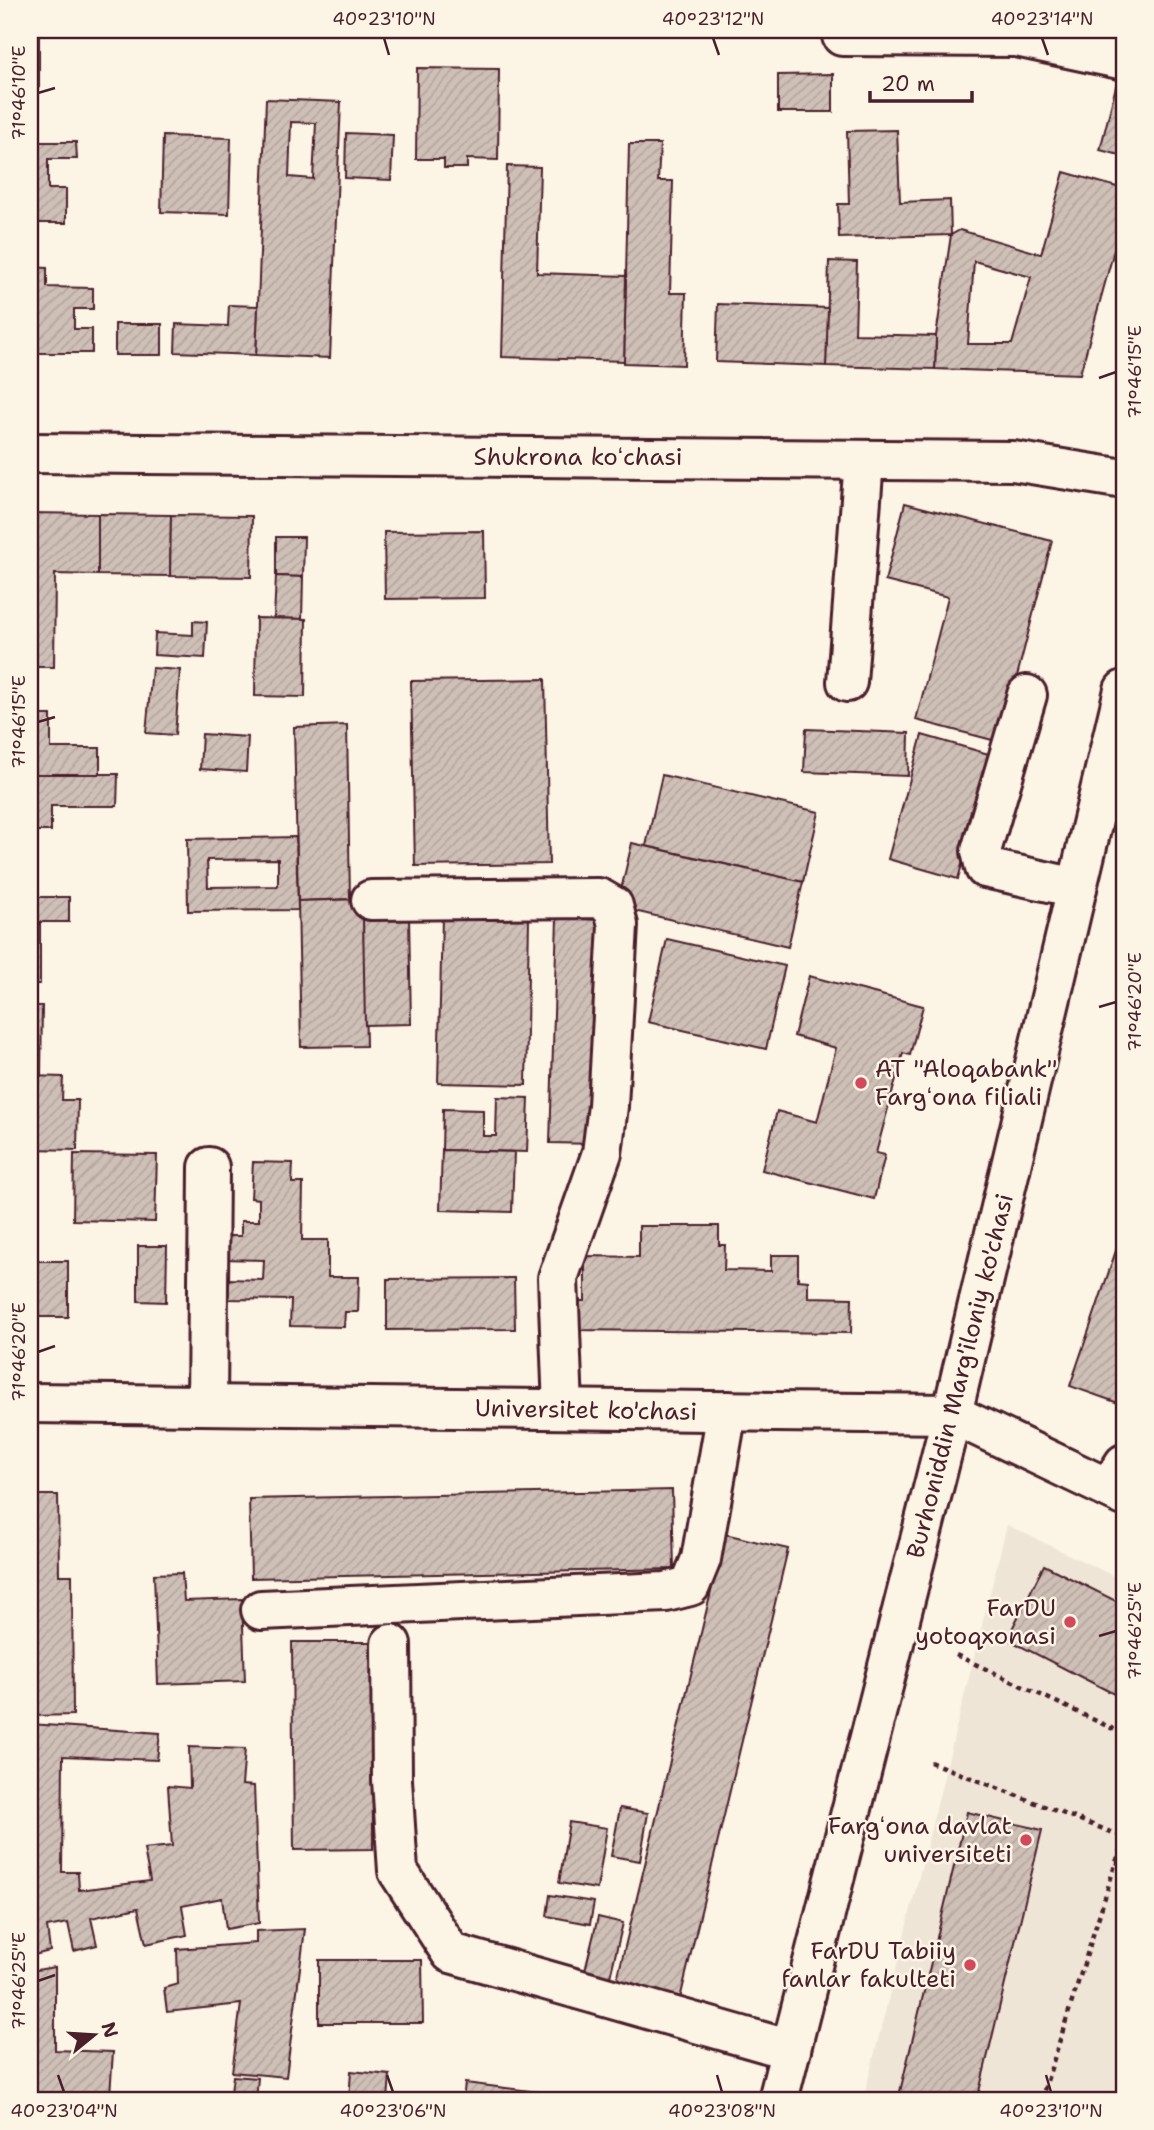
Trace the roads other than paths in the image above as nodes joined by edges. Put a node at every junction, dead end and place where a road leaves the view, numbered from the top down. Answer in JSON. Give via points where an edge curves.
{"nodes":[{"id":1,"x":987,"y":34,"type":"edge"},
{"id":2,"x":842,"y":36,"type":"dead end"},
{"id":3,"x":1124,"y":60,"type":"edge"},
{"id":4,"x":30,"y":453,"type":"edge"},
{"id":5,"x":864,"y":460,"type":"junction"},
{"id":6,"x":1124,"y":479,"type":"edge"},
{"id":7,"x":847,"y":682,"type":"dead end"},
{"id":8,"x":1124,"y":690,"type":"edge"},
{"id":9,"x":1027,"y":695,"type":"dead end"},
{"id":10,"x":1077,"y":888,"type":"junction"},
{"id":11,"x":371,"y":900,"type":"dead end"},
{"id":12,"x":209,"y":1167,"type":"dead end"},
{"id":13,"x":30,"y":1403,"type":"edge"},
{"id":14,"x":207,"y":1405,"type":"junction"},
{"id":15,"x":563,"y":1409,"type":"junction"},
{"id":16,"x":727,"y":1411,"type":"junction"},
{"id":17,"x":952,"y":1414,"type":"junction"},
{"id":18,"x":1119,"y":1483,"type":"edge"},
{"id":19,"x":261,"y":1610,"type":"dead end"},
{"id":20,"x":391,"y":1644,"type":"dead end"},
{"id":21,"x":791,"y":2050,"type":"junction"},
{"id":22,"x":778,"y":2100,"type":"edge"}],
"edges":[{"from":1,"to":2,"type":"street"},
{"from":1,"to":3,"type":"street"},
{"from":4,"to":5,"type":"street","name":"Shukrona koʻchasi"},
{"from":5,"to":6,"type":"street","name":"Shukrona koʻchasi","via":[[1013,461]]},
{"from":5,"to":7,"type":"street"},
{"from":8,"to":10,"type":"street","name":"Burhoniddin Marg'iloniy ko'chasi"},
{"from":9,"to":10,"type":"street","via":[[981,851],[985,868]]},
{"from":10,"to":17,"type":"street","name":"Burhoniddin Marg'iloniy ko'chasi"},
{"from":11,"to":15,"type":"street","via":[[598,898],[613,906],[618,925],[602,1153],[558,1278]]},
{"from":12,"to":14,"type":"street"},
{"from":13,"to":14,"type":"street","name":"Universitet ko'chasi"},
{"from":14,"to":15,"type":"street","name":"Universitet ko'chasi"},
{"from":15,"to":16,"type":"street","name":"Universitet ko'chasi"},
{"from":16,"to":17,"type":"street","name":"Universitet ko'chasi"},
{"from":16,"to":19,"type":"street","via":[[701,1559],[690,1586],[666,1592]]},
{"from":17,"to":18,"type":"street","name":"Universitet ko'chasi"},
{"from":17,"to":21,"type":"street","name":"Burhoniddin Marg'iloniy ko'chasi"},
{"from":20,"to":21,"type":"street","via":[[398,1871],[451,1953]]},
{"from":21,"to":22,"type":"street","name":"Burhoniddin Marg'iloniy ko'chasi"}]}
